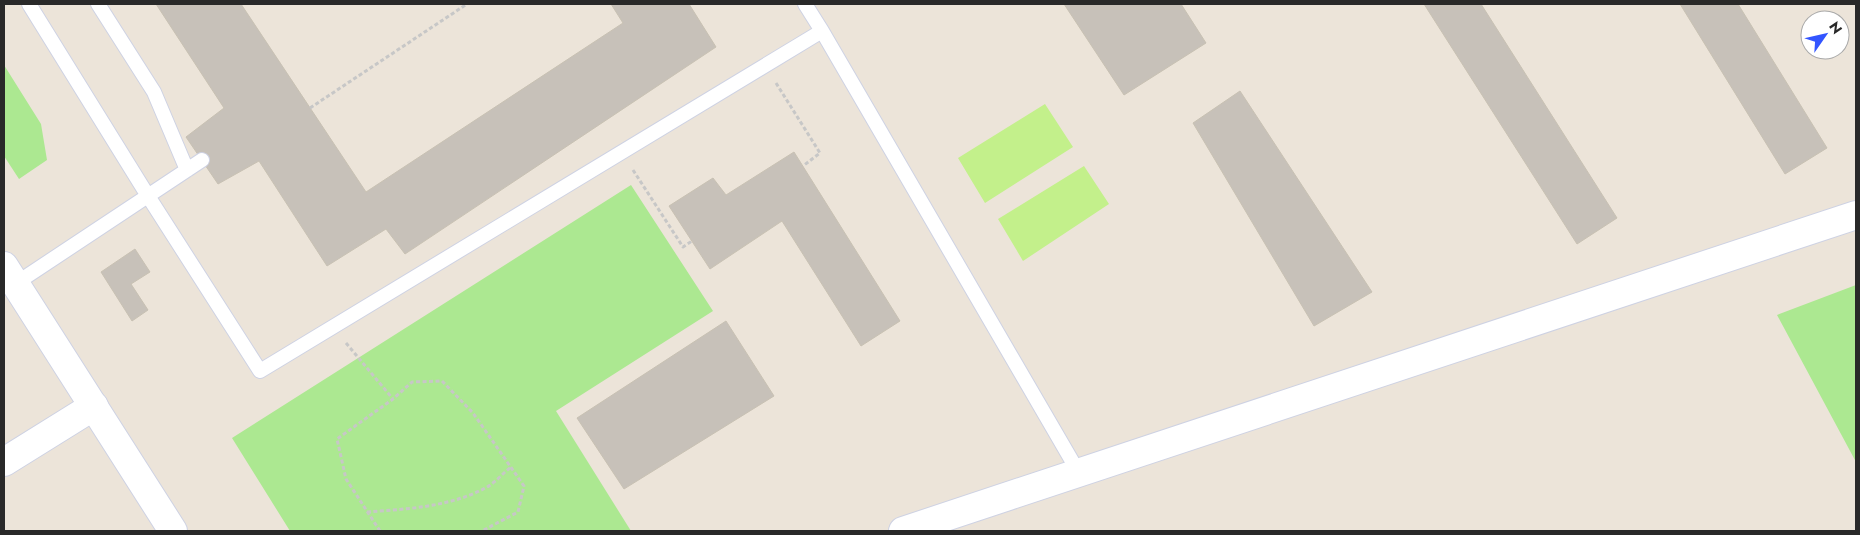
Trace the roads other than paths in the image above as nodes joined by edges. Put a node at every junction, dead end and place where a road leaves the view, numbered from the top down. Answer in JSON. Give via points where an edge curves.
{"nodes":[{"id":1,"x":29,"y":4,"type":"edge"},
{"id":2,"x":98,"y":4,"type":"edge"},
{"id":3,"x":805,"y":4,"type":"edge"},
{"id":4,"x":822,"y":31,"type":"junction"},
{"id":5,"x":202,"y":160,"type":"dead end"},
{"id":6,"x":187,"y":170,"type":"junction"},
{"id":7,"x":148,"y":196,"type":"junction"},
{"id":8,"x":1856,"y":215,"type":"edge"},
{"id":9,"x":10,"y":275,"type":"edge"},
{"id":10,"x":94,"y":406,"type":"junction"},
{"id":11,"x":4,"y":462,"type":"edge"},
{"id":12,"x":1079,"y":473,"type":"junction"},
{"id":13,"x":173,"y":531,"type":"edge"},
{"id":14,"x":904,"y":531,"type":"edge"}],
"edges":[{"from":1,"to":7,"type":"lane"},
{"from":2,"to":6,"type":"lane","via":[[154,92]]},
{"from":3,"to":4,"type":"lane"},
{"from":4,"to":7,"type":"lane","via":[[260,371]]},
{"from":4,"to":12,"type":"lane"},
{"from":5,"to":6,"type":"lane"},
{"from":6,"to":7,"type":"lane"},
{"from":7,"to":9,"type":"lane"},
{"from":8,"to":12,"type":"street"},
{"from":9,"to":10,"type":"street"},
{"from":10,"to":11,"type":"street"},
{"from":10,"to":13,"type":"street"},
{"from":12,"to":14,"type":"street"}]}
